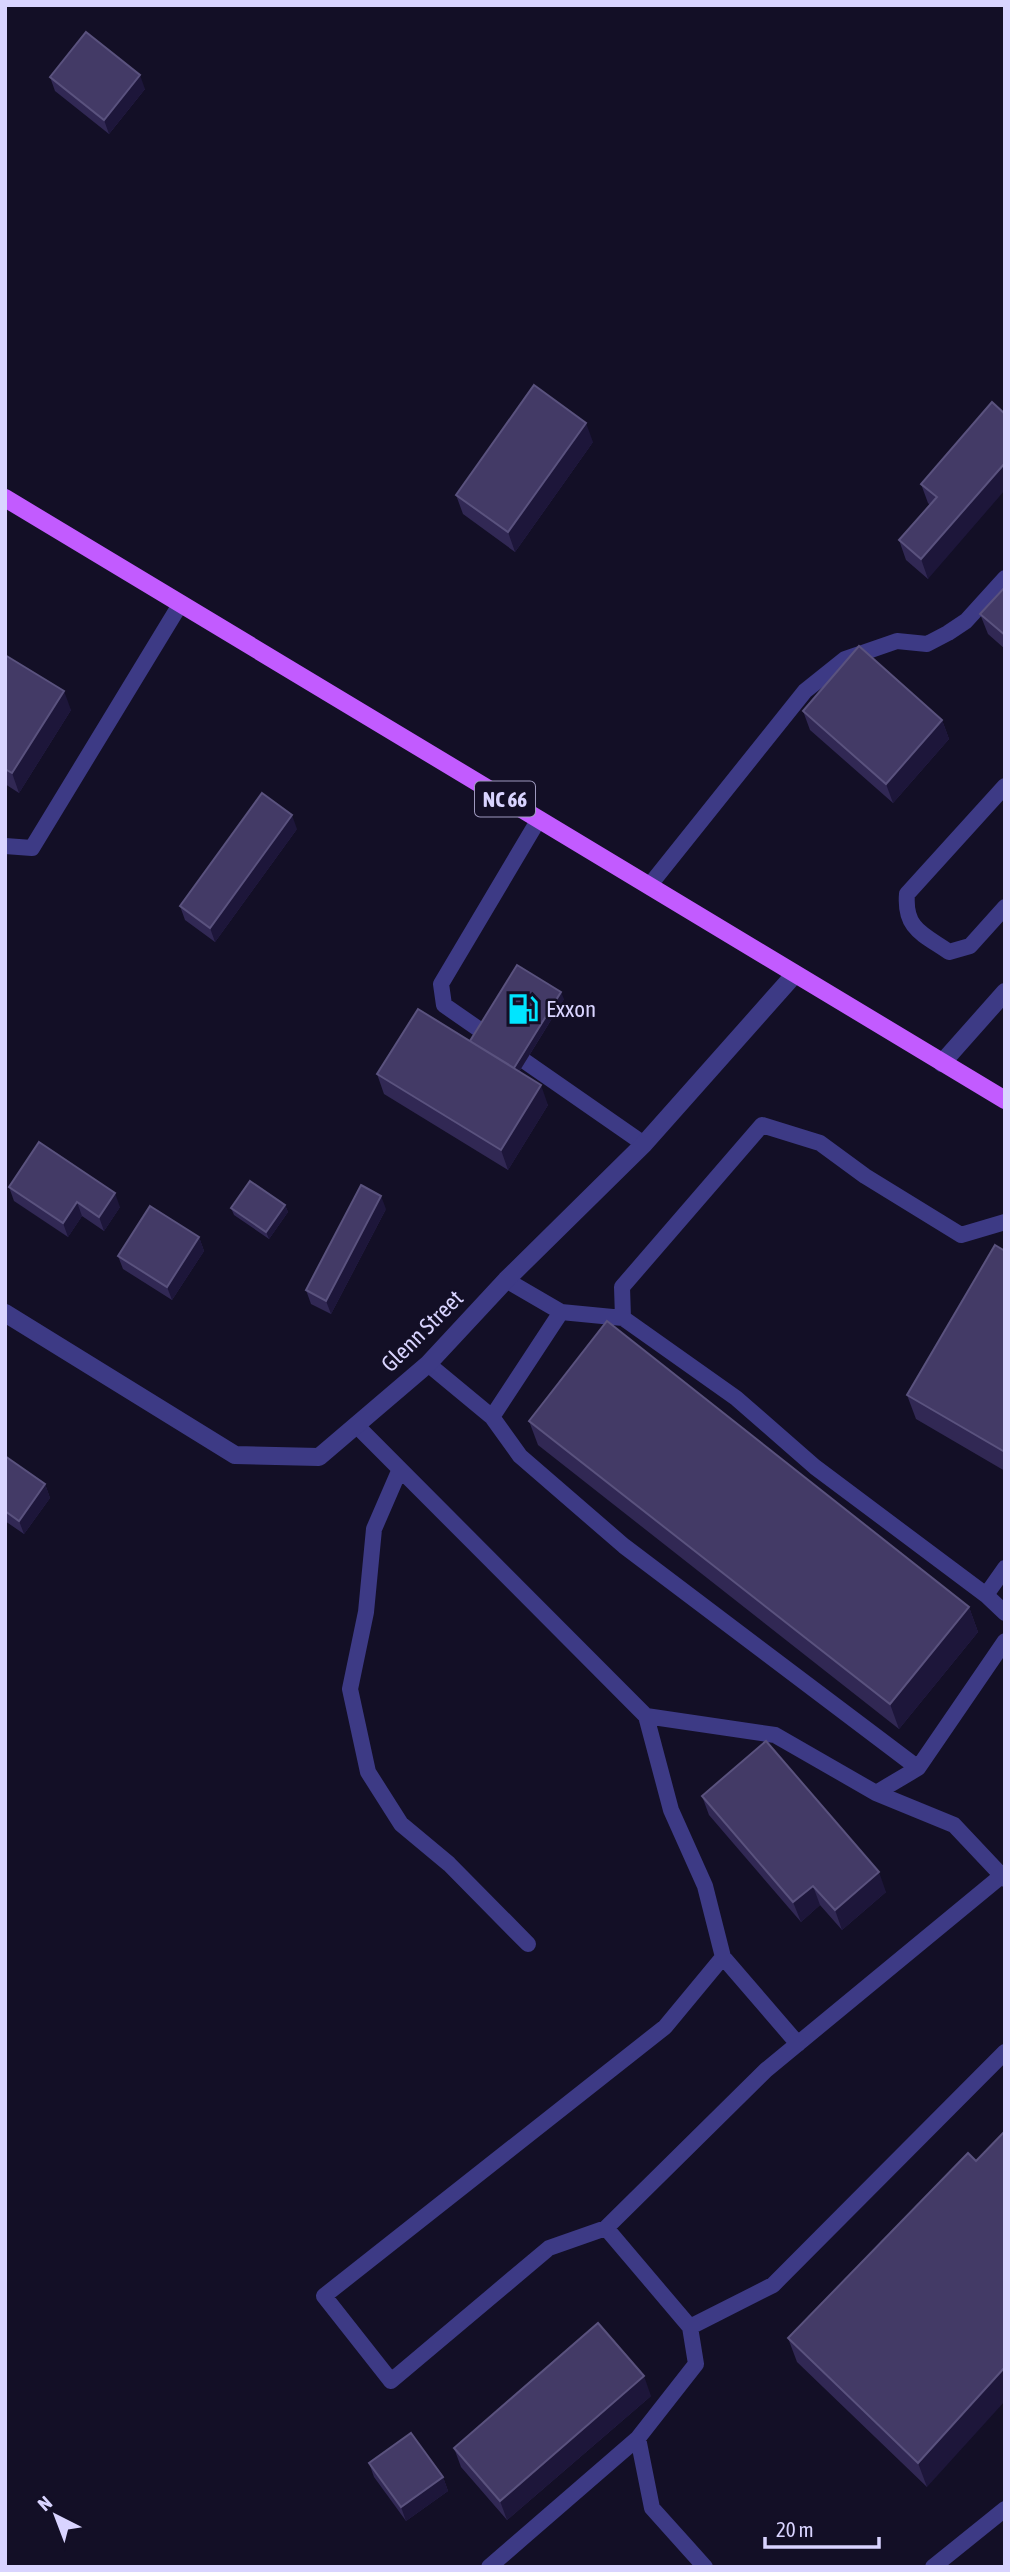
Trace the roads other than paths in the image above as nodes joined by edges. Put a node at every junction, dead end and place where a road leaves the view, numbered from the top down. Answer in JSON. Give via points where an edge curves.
{"nodes":[{"id":1,"x":5,"y":498,"type":"edge"},
{"id":2,"x":1005,"y":578,"type":"edge"},
{"id":3,"x":181,"y":603,"type":"junction"},
{"id":4,"x":1005,"y":786,"type":"edge"},
{"id":5,"x":539,"y":820,"type":"junction"},
{"id":6,"x":5,"y":846,"type":"edge"},
{"id":7,"x":649,"y":886,"type":"junction"},
{"id":8,"x":1005,"y":907,"type":"edge"},
{"id":9,"x":795,"y":974,"type":"junction"},
{"id":10,"x":1005,"y":992,"type":"edge"},
{"id":11,"x":942,"y":1063,"type":"junction"},
{"id":12,"x":1005,"y":1100,"type":"edge"},
{"id":13,"x":644,"y":1144,"type":"junction"},
{"id":14,"x":1005,"y":1222,"type":"edge"},
{"id":15,"x":506,"y":1280,"type":"junction"},
{"id":16,"x":561,"y":1312,"type":"junction"},
{"id":17,"x":5,"y":1313,"type":"edge"},
{"id":18,"x":623,"y":1318,"type":"junction"},
{"id":19,"x":429,"y":1364,"type":"junction"},
{"id":20,"x":492,"y":1417,"type":"junction"},
{"id":21,"x":356,"y":1425,"type":"junction"},
{"id":22,"x":400,"y":1469,"type":"junction"},
{"id":23,"x":1005,"y":1568,"type":"edge"},
{"id":24,"x":986,"y":1595,"type":"junction"},
{"id":25,"x":1005,"y":1613,"type":"edge"},
{"id":26,"x":1005,"y":1641,"type":"edge"},
{"id":27,"x":646,"y":1716,"type":"junction"},
{"id":28,"x":918,"y":1768,"type":"junction"},
{"id":29,"x":876,"y":1793,"type":"junction"},
{"id":30,"x":1004,"y":1876,"type":"edge"},
{"id":31,"x":528,"y":1944,"type":"dead end"},
{"id":32,"x":723,"y":1957,"type":"junction"},
{"id":33,"x":798,"y":2044,"type":"junction"},
{"id":34,"x":1005,"y":2052,"type":"edge"},
{"id":35,"x":606,"y":2228,"type":"junction"},
{"id":36,"x":690,"y":2327,"type":"junction"},
{"id":37,"x":638,"y":2438,"type":"junction"},
{"id":38,"x":1005,"y":2509,"type":"edge"},
{"id":39,"x":489,"y":2567,"type":"edge"},
{"id":40,"x":705,"y":2567,"type":"edge"},
{"id":41,"x":933,"y":2567,"type":"edge"}],
"edges":[{"from":1,"to":3,"type":"main road","number":"NC 66"},
{"from":2,"to":7,"type":"lane","via":[[948,634],[927,645],[897,641],[845,659],[806,691]]},
{"from":3,"to":5,"type":"main road","number":"NC 66"},
{"from":3,"to":6,"type":"lane","via":[[32,848]]},
{"from":4,"to":8,"type":"lane","via":[[907,894],[905,914],[913,927],[949,952],[970,946]]},
{"from":5,"to":7,"type":"main road","number":"NC 66"},
{"from":5,"to":13,"type":"lane","via":[[441,984],[444,1005]]},
{"from":7,"to":9,"type":"main road","number":"NC 66"},
{"from":9,"to":11,"type":"main road","number":"NC 66"},
{"from":9,"to":13,"type":"street","name":"Glenn Street"},
{"from":10,"to":11,"type":"street"},
{"from":11,"to":12,"type":"main road","number":"NC 66"},
{"from":13,"to":15,"type":"street","name":"Glenn Street"},
{"from":14,"to":18,"type":"lane","via":[[961,1235],[865,1177],[820,1143],[762,1125],[622,1287]]},
{"from":15,"to":16,"type":"lane"},
{"from":15,"to":19,"type":"street","name":"Glenn Street"},
{"from":16,"to":18,"type":"lane"},
{"from":16,"to":20,"type":"lane"},
{"from":17,"to":21,"type":"street","name":"Glenn Street","via":[[236,1455],[319,1457]]},
{"from":18,"to":24,"type":"lane","via":[[736,1398],[815,1467]]},
{"from":19,"to":20,"type":"lane"},
{"from":19,"to":21,"type":"street","name":"Glenn Street"},
{"from":20,"to":28,"type":"lane","via":[[520,1456],[624,1546]]},
{"from":21,"to":22,"type":"lane"},
{"from":22,"to":27,"type":"lane"},
{"from":22,"to":31,"type":"lane","via":[[374,1529],[366,1612],[350,1689],[368,1772],[401,1824],[449,1864]]},
{"from":23,"to":24,"type":"lane"},
{"from":24,"to":25,"type":"lane"},
{"from":26,"to":28,"type":"lane"},
{"from":27,"to":29,"type":"lane","via":[[775,1735]]},
{"from":27,"to":32,"type":"lane","via":[[671,1810],[705,1886]]},
{"from":28,"to":29,"type":"lane"},
{"from":29,"to":30,"type":"lane","via":[[954,1825]]},
{"from":30,"to":33,"type":"lane"},
{"from":32,"to":33,"type":"lane"},
{"from":32,"to":35,"type":"lane","via":[[665,2027],[324,2296],[391,2381],[549,2248]]},
{"from":33,"to":35,"type":"lane"},
{"from":34,"to":36,"type":"lane","via":[[773,2286]]},
{"from":35,"to":36,"type":"lane"},
{"from":36,"to":37,"type":"lane","via":[[696,2364]]},
{"from":37,"to":39,"type":"lane"},
{"from":37,"to":40,"type":"lane","via":[[652,2508]]},
{"from":38,"to":41,"type":"lane"}]}
